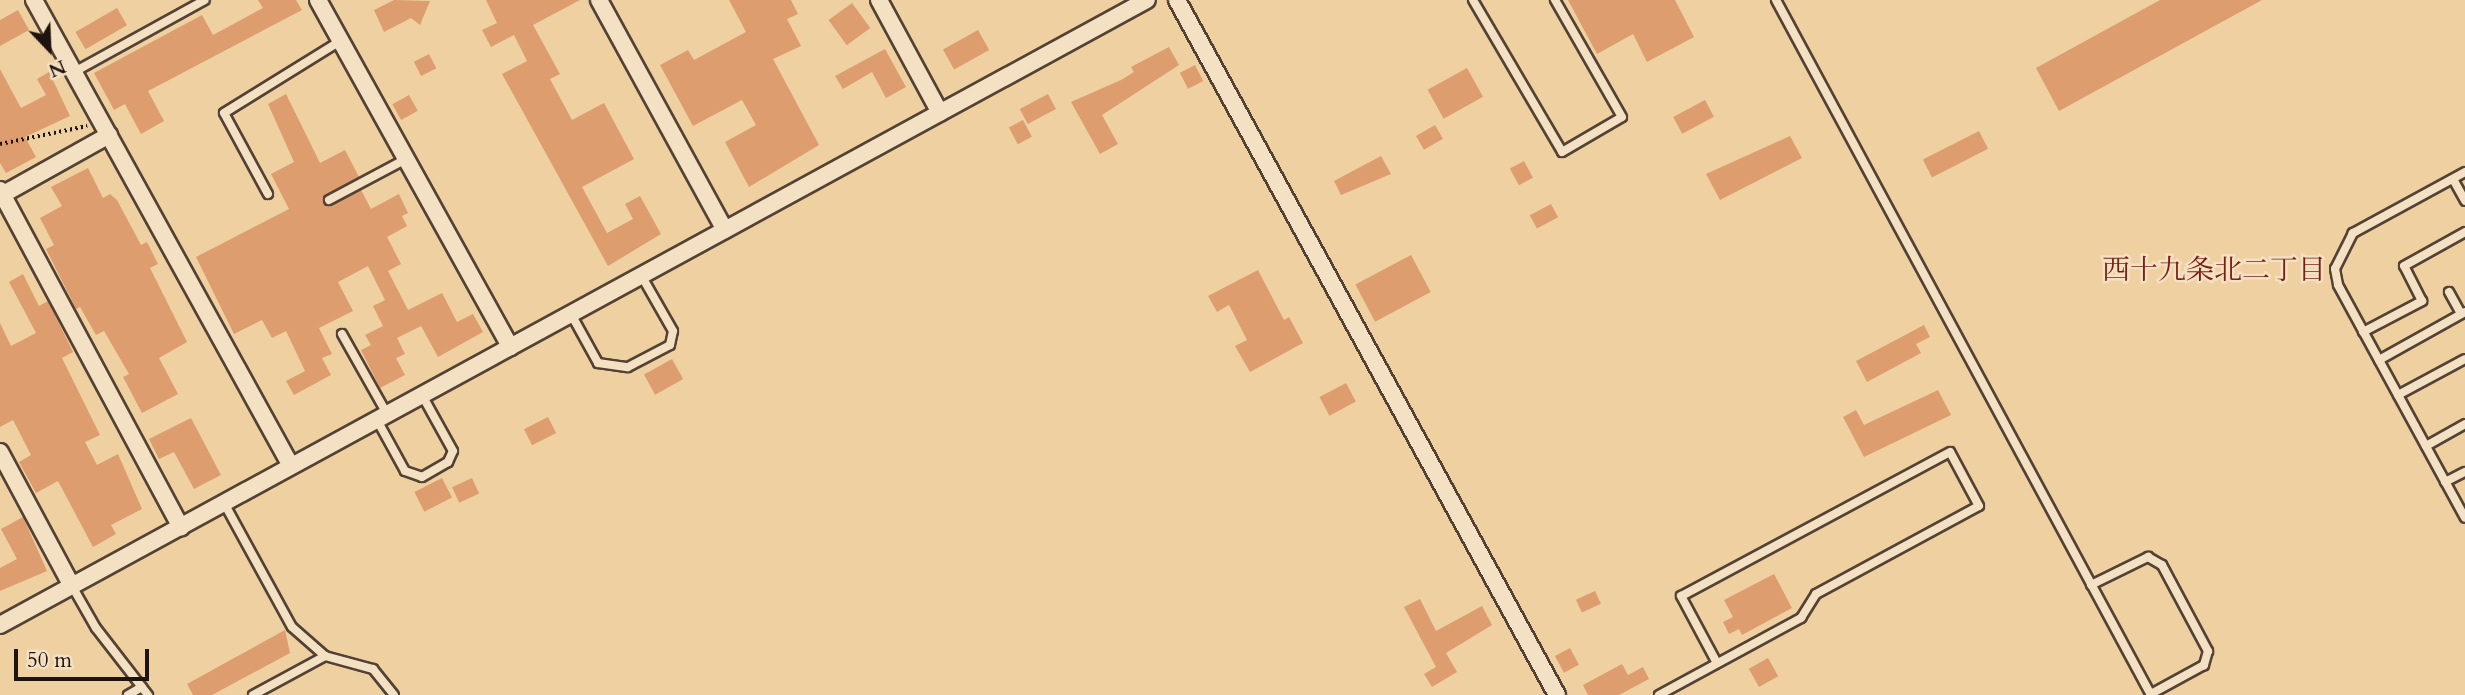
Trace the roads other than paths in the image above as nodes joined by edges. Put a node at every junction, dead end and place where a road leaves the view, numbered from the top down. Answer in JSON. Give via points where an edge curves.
{"nodes":[{"id":1,"x":33,"y":0,"type":"edge"},
{"id":2,"x":205,"y":0,"type":"edge"},
{"id":3,"x":318,"y":0,"type":"edge"},
{"id":4,"x":599,"y":0,"type":"edge"},
{"id":5,"x":879,"y":0,"type":"edge"},
{"id":6,"x":1147,"y":0,"type":"edge"},
{"id":7,"x":1177,"y":0,"type":"edge"},
{"id":8,"x":1473,"y":0,"type":"edge"},
{"id":9,"x":1555,"y":0,"type":"edge"},
{"id":10,"x":1776,"y":0,"type":"edge"},
{"id":11,"x":340,"y":41,"type":"junction"},
{"id":12,"x":74,"y":72,"type":"junction"},
{"id":13,"x":940,"y":113,"type":"junction"},
{"id":14,"x":105,"y":129,"type":"junction"},
{"id":15,"x":406,"y":159,"type":"junction"},
{"id":16,"x":2465,"y":172,"type":"edge"},
{"id":17,"x":2453,"y":179,"type":"junction"},
{"id":18,"x":1,"y":193,"type":"edge"},
{"id":19,"x":268,"y":194,"type":"dead end"},
{"id":20,"x":329,"y":200,"type":"dead end"},
{"id":21,"x":2465,"y":201,"type":"edge"},
{"id":22,"x":725,"y":230,"type":"junction"},
{"id":23,"x":2465,"y":232,"type":"edge"},
{"id":24,"x":642,"y":275,"type":"junction"},
{"id":25,"x":2449,"y":292,"type":"dead end"},
{"id":26,"x":2463,"y":313,"type":"edge"},
{"id":27,"x":571,"y":314,"type":"junction"},
{"id":28,"x":2363,"y":332,"type":"junction"},
{"id":29,"x":342,"y":334,"type":"dead end"},
{"id":30,"x":510,"y":347,"type":"junction"},
{"id":31,"x":2465,"y":359,"type":"edge"},
{"id":32,"x":2379,"y":360,"type":"junction"},
{"id":33,"x":422,"y":395,"type":"junction"},
{"id":34,"x":2398,"y":395,"type":"junction"},
{"id":35,"x":382,"y":417,"type":"junction"},
{"id":36,"x":2465,"y":424,"type":"edge"},
{"id":37,"x":2426,"y":446,"type":"junction"},
{"id":38,"x":0,"y":452,"type":"edge"},
{"id":39,"x":291,"y":466,"type":"junction"},
{"id":40,"x":2465,"y":471,"type":"edge"},
{"id":41,"x":2445,"y":482,"type":"junction"},
{"id":42,"x":224,"y":503,"type":"junction"},
{"id":43,"x":2465,"y":518,"type":"edge"},
{"id":44,"x":181,"y":527,"type":"junction"},
{"id":45,"x":2091,"y":585,"type":"junction"},
{"id":46,"x":72,"y":586,"type":"junction"},
{"id":47,"x":0,"y":625,"type":"edge"},
{"id":48,"x":325,"y":656,"type":"junction"},
{"id":49,"x":1717,"y":663,"type":"junction"},
{"id":50,"x":142,"y":687,"type":"junction"},
{"id":51,"x":128,"y":695,"type":"edge"},
{"id":52,"x":148,"y":695,"type":"edge"},
{"id":53,"x":253,"y":695,"type":"edge"},
{"id":54,"x":394,"y":695,"type":"edge"},
{"id":55,"x":1557,"y":695,"type":"edge"},
{"id":56,"x":1659,"y":695,"type":"edge"},
{"id":57,"x":2151,"y":695,"type":"edge"}],
"edges":[{"from":1,"to":12,"type":"street"},
{"from":2,"to":12,"type":"lane"},
{"from":3,"to":11,"type":"street"},
{"from":4,"to":22,"type":"street"},
{"from":5,"to":13,"type":"street"},
{"from":6,"to":13,"type":"street"},
{"from":7,"to":55,"type":"street"},
{"from":8,"to":9,"type":"lane","via":[[1562,152],[1622,117]]},
{"from":10,"to":45,"type":"lane"},
{"from":11,"to":15,"type":"street"},
{"from":11,"to":19,"type":"lane","via":[[224,113]]},
{"from":12,"to":14,"type":"street"},
{"from":13,"to":22,"type":"street"},
{"from":14,"to":18,"type":"street"},
{"from":14,"to":39,"type":"street"},
{"from":15,"to":20,"type":"lane"},
{"from":15,"to":30,"type":"street"},
{"from":16,"to":17,"type":"lane"},
{"from":17,"to":21,"type":"lane"},
{"from":17,"to":28,"type":"lane","via":[[2353,233],[2339,251],[2338,285]]},
{"from":18,"to":44,"type":"street"},
{"from":22,"to":24,"type":"street"},
{"from":23,"to":28,"type":"lane","via":[[2404,266],[2422,301]]},
{"from":24,"to":27,"type":"street"},
{"from":24,"to":27,"type":"lane","via":[[673,331],[670,345],[628,367],[598,363]]},
{"from":25,"to":26,"type":"lane"},
{"from":26,"to":32,"type":"lane"},
{"from":27,"to":30,"type":"street"},
{"from":28,"to":32,"type":"lane"},
{"from":29,"to":35,"type":"lane"},
{"from":30,"to":33,"type":"street"},
{"from":31,"to":34,"type":"lane"},
{"from":32,"to":34,"type":"lane"},
{"from":33,"to":35,"type":"street"},
{"from":33,"to":35,"type":"lane","via":[[453,451],[448,462],[422,477],[405,471]]},
{"from":34,"to":37,"type":"lane"},
{"from":35,"to":39,"type":"street"},
{"from":36,"to":37,"type":"lane"},
{"from":37,"to":41,"type":"lane"},
{"from":38,"to":46,"type":"street"},
{"from":39,"to":42,"type":"street"},
{"from":40,"to":41,"type":"lane"},
{"from":41,"to":43,"type":"lane"},
{"from":42,"to":44,"type":"street"},
{"from":42,"to":48,"type":"lane","via":[[292,627]]},
{"from":44,"to":46,"type":"street"},
{"from":45,"to":57,"type":"lane"},
{"from":45,"to":57,"type":"lane","via":[[2148,557],[2162,565],[2208,651],[2204,665]]},
{"from":46,"to":47,"type":"street"},
{"from":46,"to":50,"type":"lane"},
{"from":48,"to":53,"type":"lane"},
{"from":48,"to":54,"type":"lane","via":[[373,669]]},
{"from":49,"to":49,"type":"lane","via":[[1681,596],[1950,452],[1979,506],[1816,594],[1801,618]]},
{"from":49,"to":56,"type":"lane"},
{"from":50,"to":51,"type":"lane"},
{"from":50,"to":52,"type":"lane"}]}
